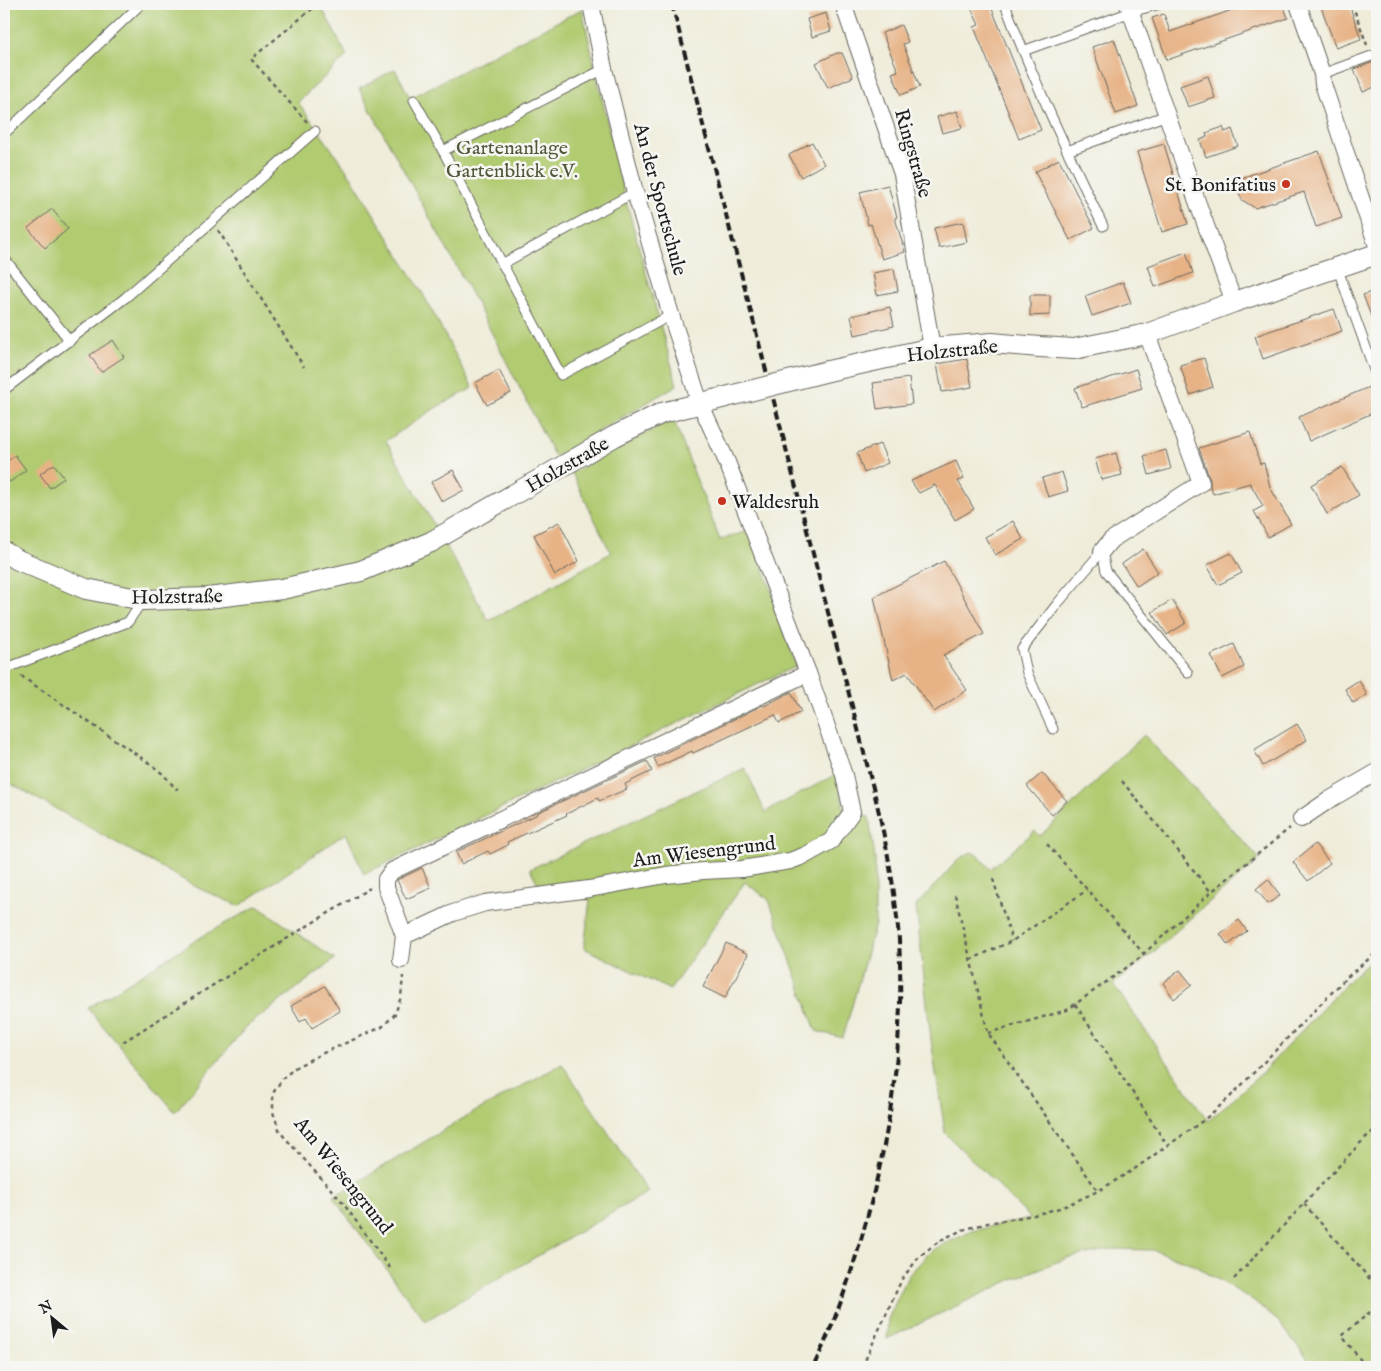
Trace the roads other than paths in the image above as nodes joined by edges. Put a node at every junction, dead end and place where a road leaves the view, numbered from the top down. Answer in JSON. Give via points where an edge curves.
{"nodes":[{"id":1,"x":141,"y":4,"type":"edge"},
{"id":2,"x":591,"y":4,"type":"edge"},
{"id":3,"x":843,"y":4,"type":"edge"},
{"id":4,"x":1005,"y":4,"type":"edge"},
{"id":5,"x":1160,"y":4,"type":"edge"},
{"id":6,"x":1298,"y":4,"type":"edge"},
{"id":7,"x":1130,"y":8,"type":"edge"},
{"id":8,"x":1023,"y":51,"type":"junction"},
{"id":9,"x":1374,"y":55,"type":"edge"},
{"id":10,"x":604,"y":69,"type":"junction"},
{"id":11,"x":1322,"y":74,"type":"junction"},
{"id":12,"x":414,"y":100,"type":"dead end"},
{"id":13,"x":1167,"y":115,"type":"junction"},
{"id":14,"x":315,"y":131,"type":"road end"},
{"id":15,"x":4,"y":134,"type":"edge"},
{"id":16,"x":1067,"y":151,"type":"junction"},
{"id":17,"x":443,"y":152,"type":"junction"},
{"id":18,"x":635,"y":192,"type":"junction"},
{"id":19,"x":1103,"y":226,"type":"dead end"},
{"id":20,"x":1377,"y":246,"type":"edge"},
{"id":21,"x":1377,"y":254,"type":"edge"},
{"id":22,"x":4,"y":258,"type":"edge"},
{"id":23,"x":502,"y":264,"type":"junction"},
{"id":24,"x":1337,"y":268,"type":"junction"},
{"id":25,"x":1234,"y":302,"type":"junction"},
{"id":26,"x":671,"y":315,"type":"junction"},
{"id":27,"x":1147,"y":334,"type":"junction"},
{"id":28,"x":70,"y":341,"type":"junction"},
{"id":29,"x":932,"y":348,"type":"junction"},
{"id":30,"x":1377,"y":378,"type":"edge"},
{"id":31,"x":4,"y":390,"type":"edge"},
{"id":32,"x":707,"y":401,"type":"junction"},
{"id":33,"x":1102,"y":551,"type":"junction"},
{"id":34,"x":4,"y":552,"type":"edge"},
{"id":35,"x":143,"y":600,"type":"junction"},
{"id":36,"x":8,"y":668,"type":"edge"},
{"id":37,"x":808,"y":673,"type":"junction"},
{"id":38,"x":1188,"y":673,"type":"dead end"},
{"id":39,"x":1053,"y":729,"type":"dead end"},
{"id":40,"x":1377,"y":772,"type":"edge"},
{"id":41,"x":1301,"y":819,"type":"road end"},
{"id":42,"x":404,"y":936,"type":"junction"},
{"id":43,"x":401,"y":960,"type":"road end"}],
"edges":[{"from":1,"to":15,"type":"lane"},
{"from":2,"to":10,"type":"street","name":"An der Sportschule"},
{"from":3,"to":29,"type":"street","name":"Ringstraße","via":[[902,174]]},
{"from":4,"to":8,"type":"lane"},
{"from":5,"to":7,"type":"lane"},
{"from":6,"to":11,"type":"street"},
{"from":7,"to":8,"type":"lane"},
{"from":7,"to":13,"type":"street"},
{"from":8,"to":16,"type":"lane"},
{"from":9,"to":11,"type":"lane"},
{"from":10,"to":17,"type":"lane"},
{"from":10,"to":18,"type":"street","name":"An der Sportschule"},
{"from":11,"to":20,"type":"street"},
{"from":12,"to":17,"type":"lane"},
{"from":13,"to":16,"type":"lane"},
{"from":13,"to":25,"type":"street"},
{"from":14,"to":28,"type":"lane","via":[[125,298]]},
{"from":16,"to":19,"type":"lane"},
{"from":17,"to":23,"type":"lane"},
{"from":18,"to":23,"type":"lane"},
{"from":18,"to":26,"type":"street","name":"An der Sportschule"},
{"from":21,"to":24,"type":"street","name":"Holzstraße"},
{"from":22,"to":28,"type":"lane"},
{"from":23,"to":26,"type":"lane","via":[[561,375]]},
{"from":24,"to":25,"type":"street","name":"Holzstraße"},
{"from":24,"to":30,"type":"lane"},
{"from":25,"to":27,"type":"street","name":"Holzstraße"},
{"from":26,"to":32,"type":"street","name":"An der Sportschule"},
{"from":27,"to":29,"type":"street","name":"Holzstraße","via":[[1074,349],[992,343]]},
{"from":27,"to":33,"type":"street","via":[[1201,483],[1111,540]]},
{"from":28,"to":31,"type":"lane"},
{"from":29,"to":32,"type":"street","name":"Holzstraße","bridge":true},
{"from":32,"to":35,"type":"street","name":"Holzstraße","via":[[662,413],[615,436],[431,542],[362,571],[282,589],[208,598]]},
{"from":32,"to":37,"type":"street","name":"Am Wiesengrund"},
{"from":33,"to":38,"type":"lane","via":[[1106,570]]},
{"from":33,"to":39,"type":"lane","via":[[1022,649],[1027,673]]},
{"from":34,"to":35,"type":"street","name":"Holzstraße","via":[[86,589]]},
{"from":35,"to":36,"type":"lane","via":[[128,622]]},
{"from":37,"to":42,"type":"street","via":[[392,871],[386,879],[386,887]]},
{"from":37,"to":42,"type":"street","name":"Am Wiesengrund","via":[[844,775],[852,812],[831,841],[790,861],[742,869],[666,875],[485,903],[453,913]]},
{"from":40,"to":41,"type":"street"},
{"from":42,"to":43,"type":"street"}]}
